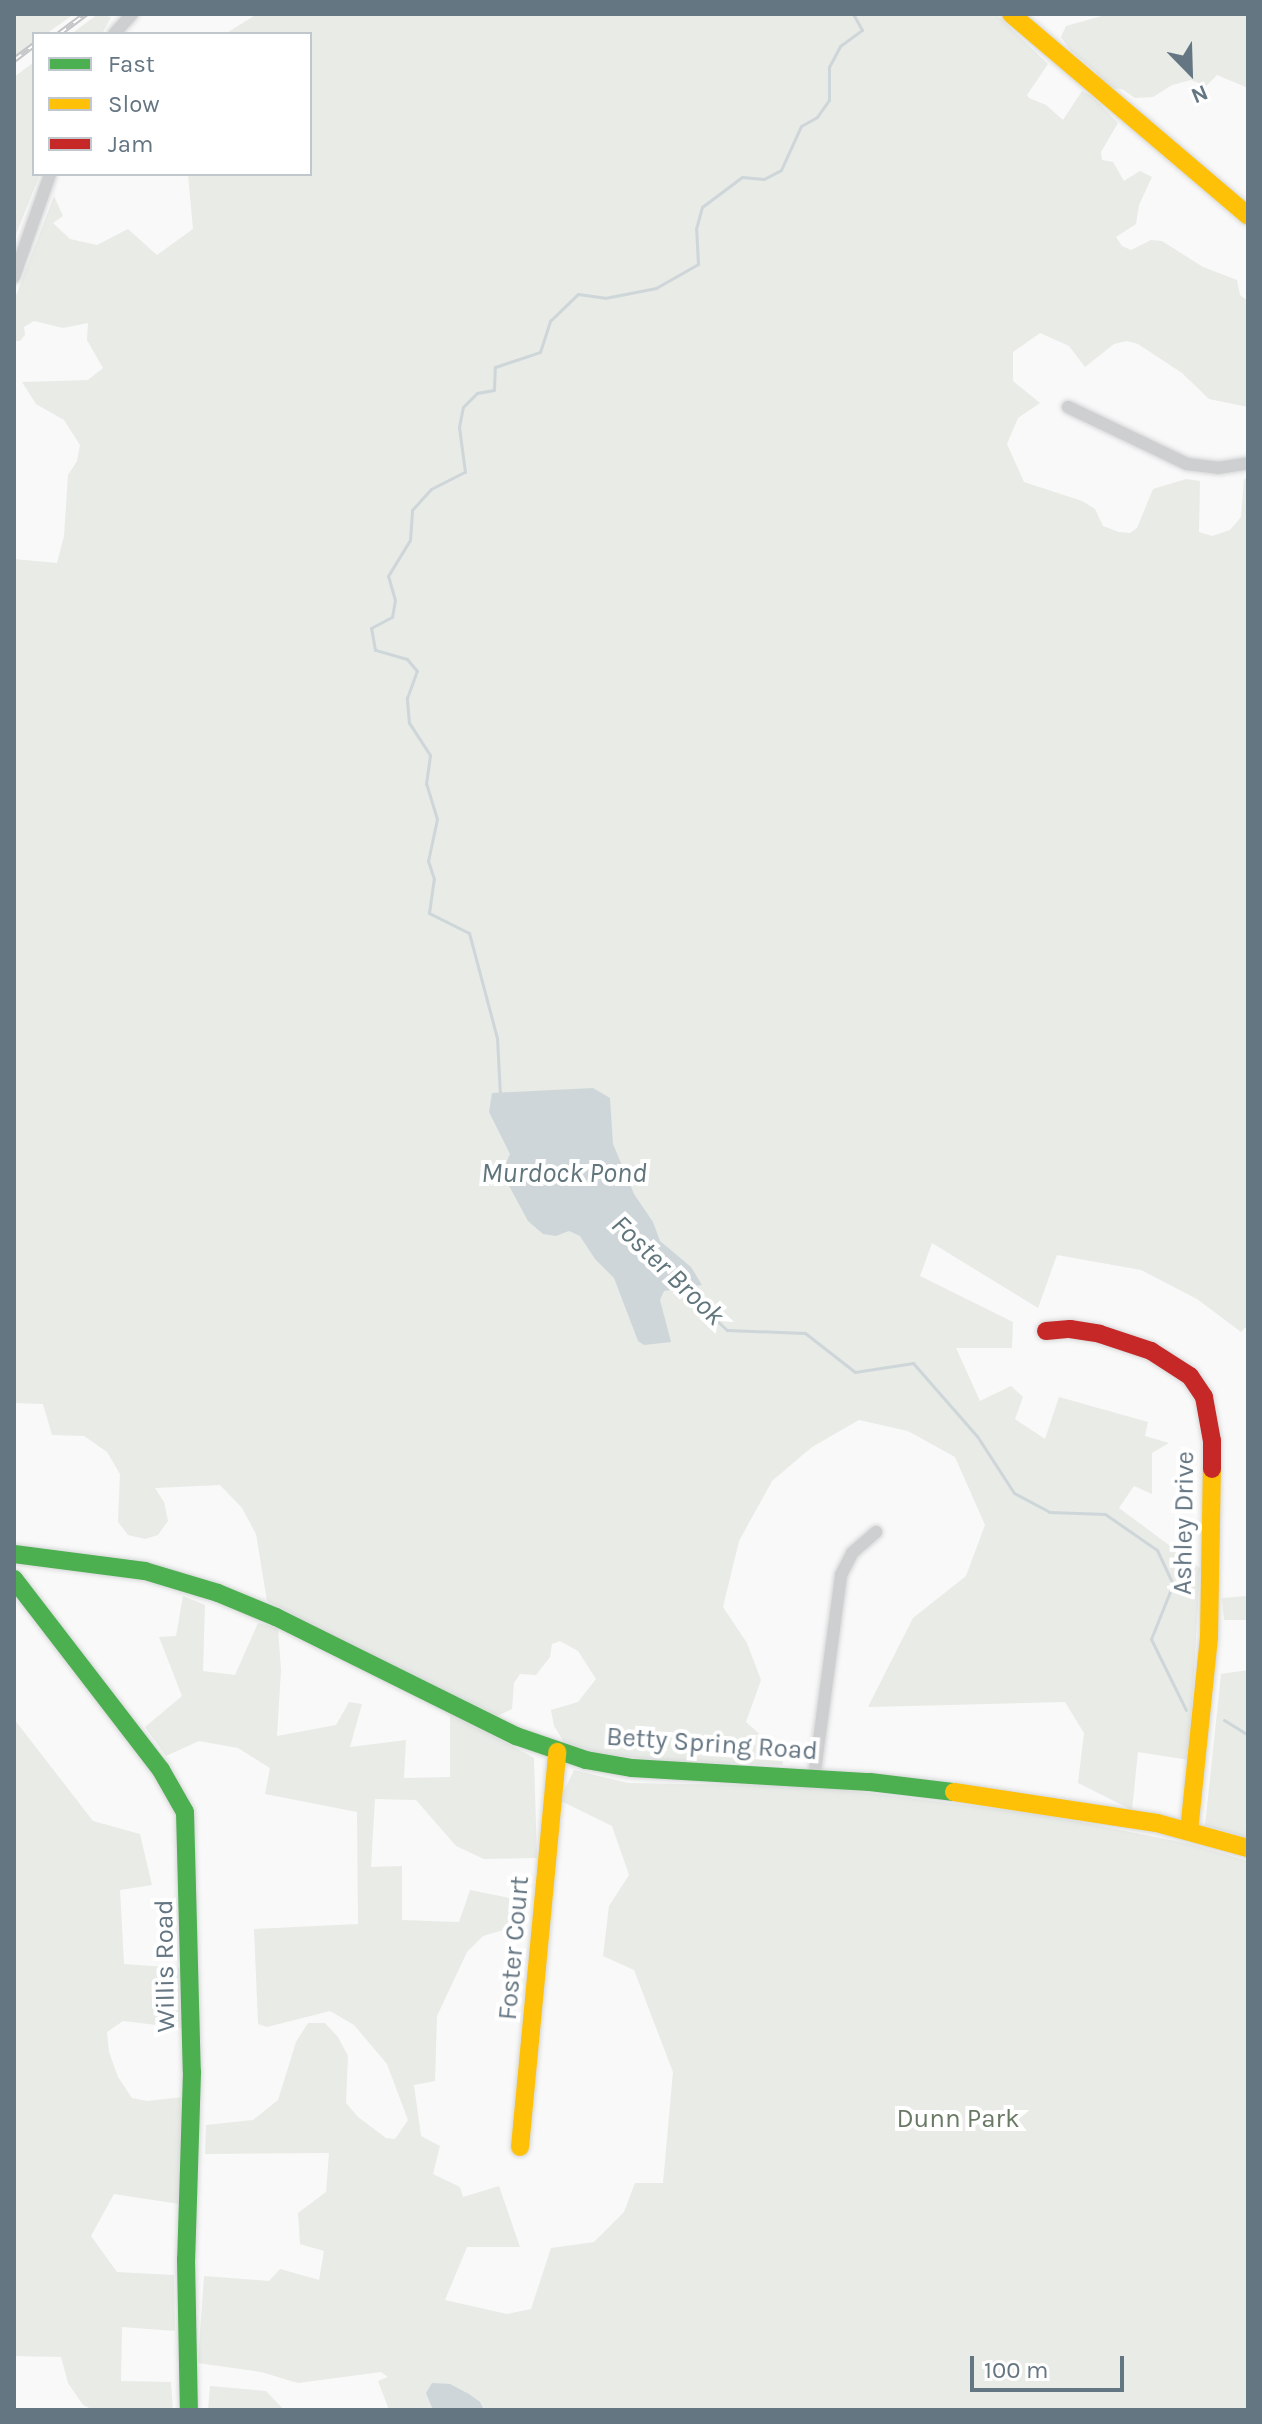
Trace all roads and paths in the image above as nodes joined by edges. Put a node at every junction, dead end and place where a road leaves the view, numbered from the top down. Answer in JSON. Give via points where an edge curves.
{"nodes":[{"id":1,"x":132,"y":14,"type":"edge"},
{"id":2,"x":1011,"y":14,"type":"edge"},
{"id":3,"x":116,"y":32,"type":"edge"},
{"id":4,"x":49,"y":176,"type":"edge"},
{"id":5,"x":1248,"y":216,"type":"edge"},
{"id":6,"x":14,"y":277,"type":"edge"},
{"id":7,"x":1068,"y":407,"type":"dead end"},
{"id":8,"x":1248,"y":463,"type":"edge"},
{"id":9,"x":1046,"y":1331,"type":"dead end"},
{"id":10,"x":876,"y":1532,"type":"dead end"},
{"id":11,"x":14,"y":1554,"type":"edge"},
{"id":12,"x":14,"y":1579,"type":"edge"},
{"id":13,"x":557,"y":1752,"type":"junction"},
{"id":14,"x":814,"y":1778,"type":"junction"},
{"id":15,"x":1189,"y":1831,"type":"junction"},
{"id":16,"x":1248,"y":1848,"type":"edge"},
{"id":17,"x":520,"y":2147,"type":"dead end"},
{"id":18,"x":189,"y":2410,"type":"edge"}],
"edges":[{"from":1,"to":3,"type":"street"},
{"from":2,"to":5,"type":"street"},
{"from":4,"to":6,"type":"street"},
{"from":7,"to":8,"type":"street","via":[[1187,464],[1218,468]]},
{"from":9,"to":15,"type":"street","name":"Ashley Drive","via":[[1100,1334],[1156,1353],[1190,1376],[1204,1397],[1212,1441],[1209,1636]]},
{"from":10,"to":14,"type":"street","via":[[852,1553],[841,1575]]},
{"from":11,"to":13,"type":"street","name":"Betty Spring Road","via":[[145,1571],[218,1593]]},
{"from":12,"to":18,"type":"street","name":"Willis Road","via":[[168,1780],[185,1812],[192,2059],[186,2260]]},
{"from":13,"to":14,"type":"street","name":"Betty Spring Road","via":[[632,1768]]},
{"from":13,"to":17,"type":"street","name":"Foster Court"},
{"from":14,"to":15,"type":"street","name":"Betty Spring Road","via":[[1059,1805]]},
{"from":15,"to":16,"type":"street","name":"Betty Spring Road"}]}
